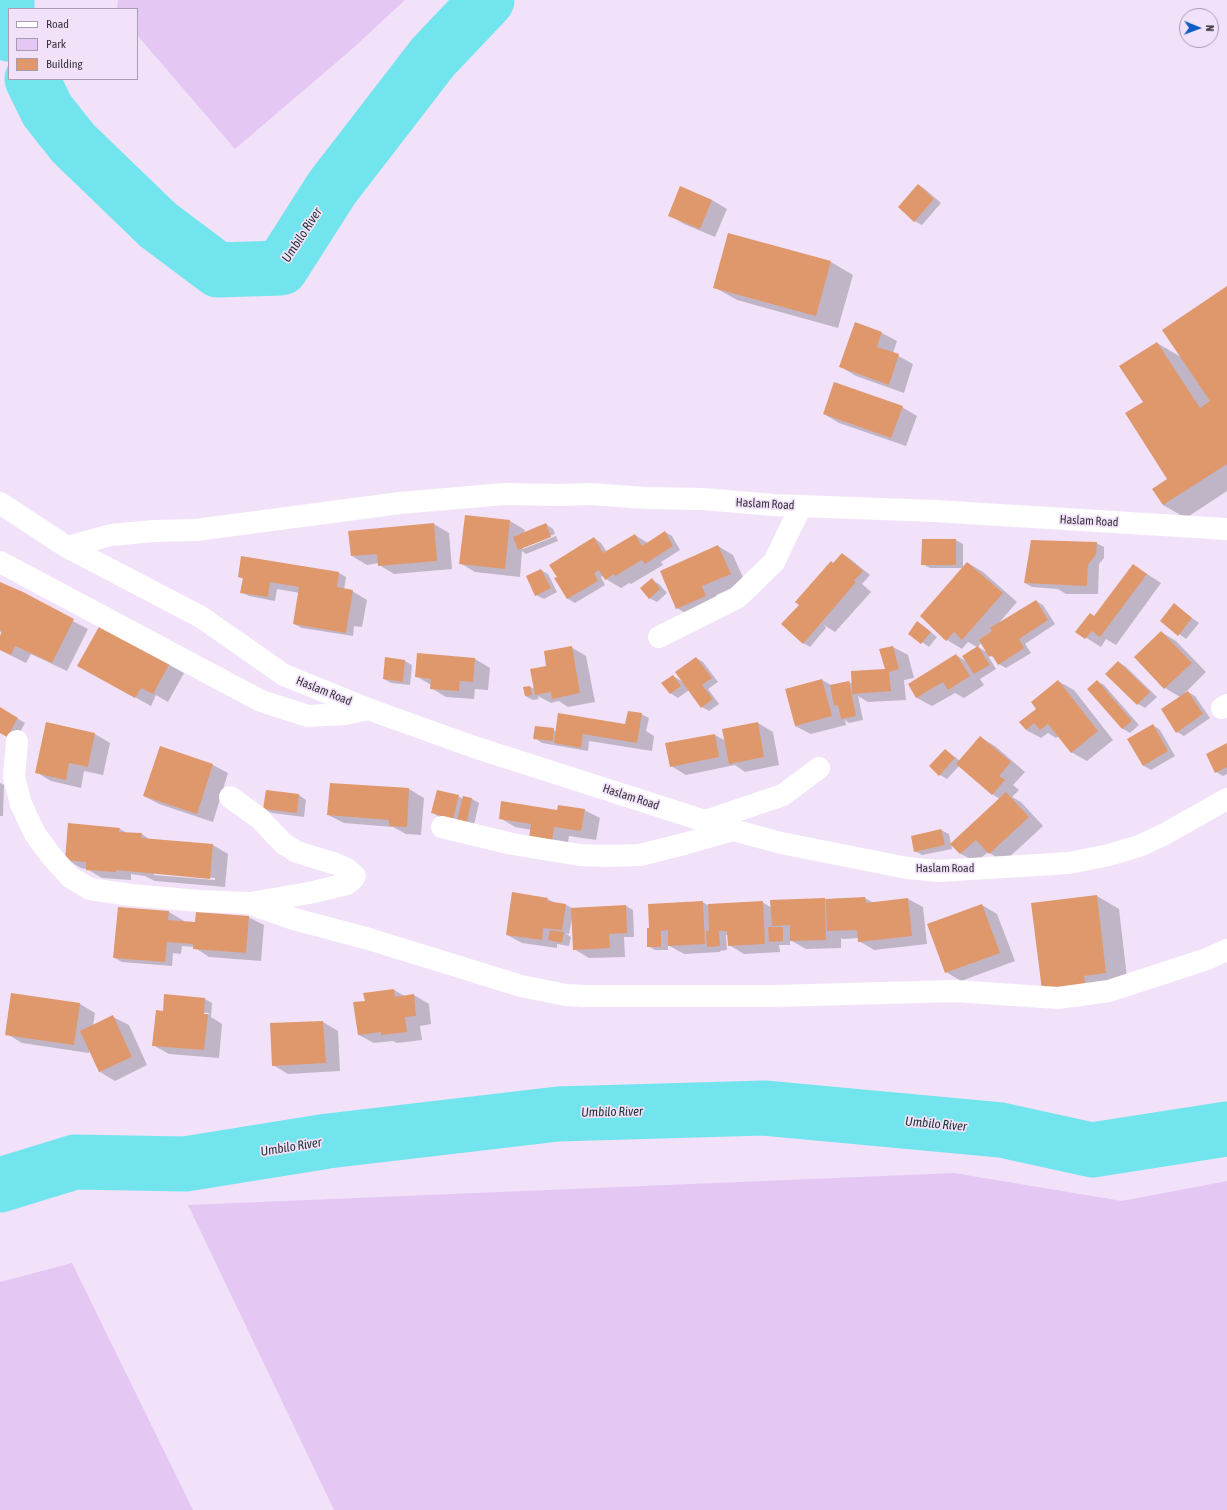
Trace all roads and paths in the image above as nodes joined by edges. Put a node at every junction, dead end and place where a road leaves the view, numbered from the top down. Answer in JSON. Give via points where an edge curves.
{"nodes":[{"id":1,"x":0,"y":503,"type":"edge"},
{"id":2,"x":801,"y":506,"type":"junction"},
{"id":3,"x":1227,"y":529,"type":"edge"},
{"id":4,"x":67,"y":547,"type":"junction"},
{"id":5,"x":0,"y":562,"type":"edge"},
{"id":6,"x":659,"y":637,"type":"dead end"},
{"id":7,"x":368,"y":709,"type":"junction"},
{"id":8,"x":17,"y":741,"type":"dead end"},
{"id":9,"x":819,"y":768,"type":"dead end"},
{"id":10,"x":230,"y":797,"type":"dead end"},
{"id":11,"x":1227,"y":799,"type":"edge"},
{"id":12,"x":706,"y":821,"type":"junction"},
{"id":13,"x":442,"y":827,"type":"dead end"},
{"id":14,"x":733,"y":830,"type":"junction"},
{"id":15,"x":248,"y":903,"type":"junction"},
{"id":16,"x":1227,"y":950,"type":"edge"}],
"edges":[{"from":1,"to":4,"type":"street","name":"Haslam Road"},
{"from":2,"to":3,"type":"street","name":"Haslam Road"},
{"from":2,"to":4,"type":"street","name":"Haslam Road","via":[[590,494],[504,494],[400,503],[204,529],[111,535]]},
{"from":2,"to":6,"type":"street","via":[[774,562],[737,598]]},
{"from":4,"to":7,"type":"street","name":"Haslam Road","via":[[201,617],[284,675]]},
{"from":5,"to":7,"type":"street","via":[[261,701],[308,716],[345,714]]},
{"from":7,"to":12,"type":"street","name":"Haslam Road","via":[[474,747]]},
{"from":8,"to":15,"type":"street","via":[[14,778],[21,804],[35,834],[70,877],[90,889],[131,895]]},
{"from":9,"to":12,"type":"street","via":[[783,795]]},
{"from":10,"to":15,"type":"street","via":[[259,818],[284,844],[297,852],[336,864],[355,876],[347,884]]},
{"from":11,"to":14,"type":"street","name":"Haslam Road","via":[[1139,846],[1062,864],[939,871],[907,868],[781,843]]},
{"from":12,"to":14,"type":"street","name":"Haslam Road"},
{"from":13,"to":14,"type":"street","via":[[512,844],[580,855],[609,856],[640,854]]},
{"from":15,"to":16,"type":"street","via":[[521,986],[566,995],[586,996],[775,996],[955,991],[1058,998],[1108,991]]}]}
